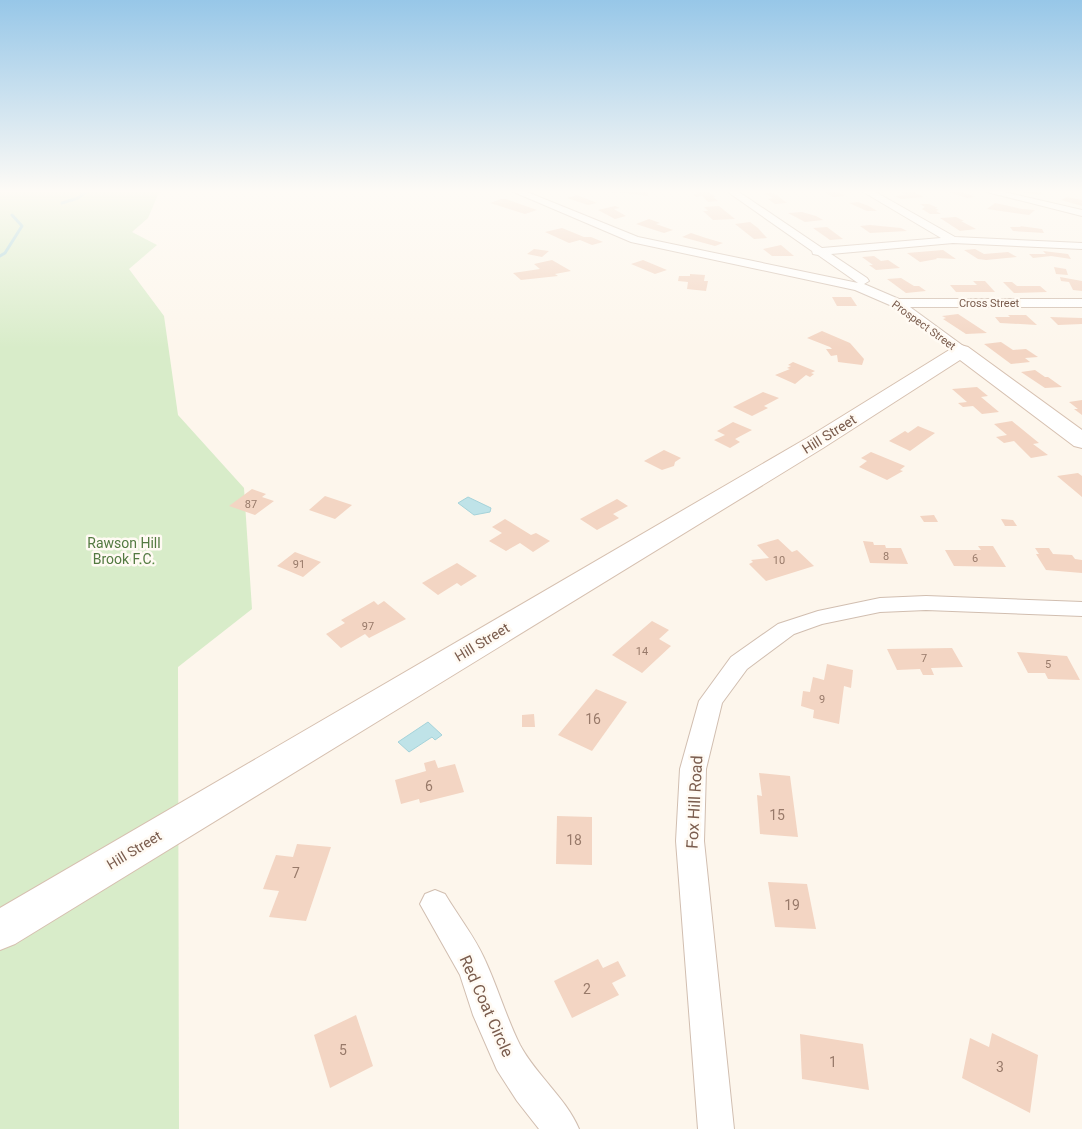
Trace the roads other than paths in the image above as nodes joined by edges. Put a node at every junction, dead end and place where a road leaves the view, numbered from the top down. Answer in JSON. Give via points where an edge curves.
{"nodes":[{"id":1,"x":648,"y":243,"type":"edge"},
{"id":2,"x":805,"y":243,"type":"edge"},
{"id":3,"x":930,"y":243,"type":"edge"},
{"id":4,"x":1011,"y":243,"type":"edge"},
{"id":5,"x":1082,"y":246,"type":"edge"},
{"id":6,"x":822,"y":255,"type":"junction"},
{"id":7,"x":831,"y":280,"type":"junction"},
{"id":8,"x":853,"y":280,"type":"junction"},
{"id":9,"x":896,"y":303,"type":"junction"},
{"id":10,"x":1082,"y":303,"type":"edge"},
{"id":11,"x":961,"y":351,"type":"junction"},
{"id":12,"x":1082,"y":441,"type":"edge"},
{"id":13,"x":1082,"y":610,"type":"edge"},
{"id":14,"x":435,"y":904,"type":"dead end"},
{"id":15,"x":0,"y":930,"type":"edge"},
{"id":16,"x":561,"y":1129,"type":"edge"},
{"id":17,"x":716,"y":1129,"type":"edge"}],
"edges":[{"from":1,"to":7,"type":"street","name":"Prospect Street"},
{"from":2,"to":6,"type":"street"},
{"from":3,"to":6,"type":"street"},
{"from":4,"to":5,"type":"street"},
{"from":6,"to":7,"type":"street","via":[[836,272]]},
{"from":6,"to":8,"type":"street"},
{"from":7,"to":8,"type":"street","name":"Prospect Street"},
{"from":8,"to":9,"type":"street","name":"Prospect Street"},
{"from":9,"to":10,"type":"street","name":"Cross Street"},
{"from":9,"to":11,"type":"street","name":"Prospect Street"},
{"from":11,"to":12,"type":"street","name":"Prospect Street"},
{"from":11,"to":15,"type":"street","name":"Hill Street","via":[[815,443]]},
{"from":13,"to":17,"type":"street","name":"Fox Hill Road","via":[[926,603],[880,605],[818,618],[786,629],[739,663],[711,701],[693,769],[690,841]]},
{"from":14,"to":16,"type":"street","name":"Red Coat Circle","via":[[473,968],[508,1058]]}]}
